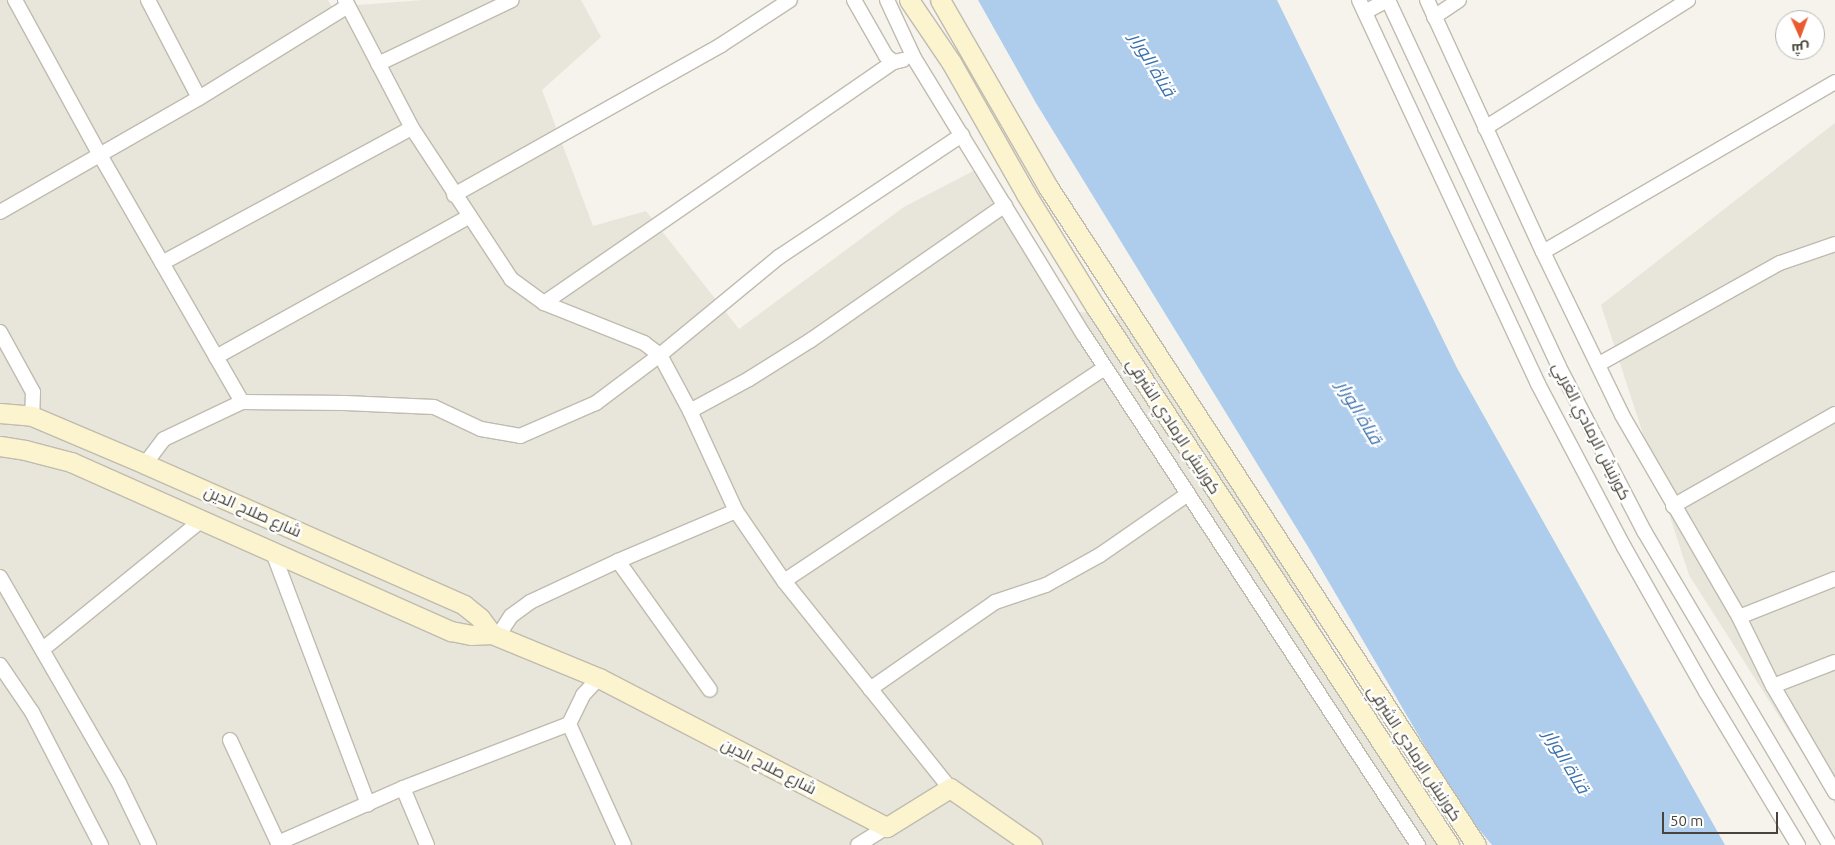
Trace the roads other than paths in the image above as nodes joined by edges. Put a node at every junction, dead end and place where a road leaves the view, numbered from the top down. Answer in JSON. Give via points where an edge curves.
{"nodes":[{"id":1,"x":15,"y":0,"type":"edge"},
{"id":2,"x":148,"y":0,"type":"edge"},
{"id":3,"x":512,"y":0,"type":"edge"},
{"id":4,"x":790,"y":0,"type":"edge"},
{"id":5,"x":854,"y":0,"type":"edge"},
{"id":6,"x":887,"y":0,"type":"edge"},
{"id":7,"x":909,"y":0,"type":"edge"},
{"id":8,"x":940,"y":0,"type":"edge"},
{"id":9,"x":1388,"y":0,"type":"edge"},
{"id":10,"x":1427,"y":0,"type":"edge"},
{"id":11,"x":1459,"y":0,"type":"edge"},
{"id":12,"x":1688,"y":0,"type":"edge"},
{"id":13,"x":347,"y":3,"type":"edge"},
{"id":14,"x":1362,"y":6,"type":"edge"},
{"id":15,"x":1434,"y":17,"type":"junction"},
{"id":16,"x":914,"y":58,"type":"junction"},
{"id":17,"x":894,"y":62,"type":"junction"},
{"id":18,"x":378,"y":64,"type":"junction"},
{"id":19,"x":1835,"y":82,"type":"edge"},
{"id":20,"x":199,"y":98,"type":"junction"},
{"id":21,"x":412,"y":128,"type":"junction"},
{"id":22,"x":1485,"y":128,"type":"junction"},
{"id":23,"x":962,"y":135,"type":"junction"},
{"id":24,"x":100,"y":155,"type":"junction"},
{"id":25,"x":454,"y":195,"type":"junction"},
{"id":26,"x":1004,"y":205,"type":"junction"},
{"id":27,"x":0,"y":212,"type":"edge"},
{"id":28,"x":469,"y":217,"type":"junction"},
{"id":29,"x":1835,"y":244,"type":"edge"},
{"id":30,"x":1543,"y":252,"type":"junction"},
{"id":31,"x":162,"y":262,"type":"junction"},
{"id":32,"x":544,"y":303,"type":"junction"},
{"id":33,"x":0,"y":332,"type":"edge"},
{"id":34,"x":660,"y":355,"type":"junction"},
{"id":35,"x":216,"y":356,"type":"junction"},
{"id":36,"x":1599,"y":364,"type":"junction"},
{"id":37,"x":1105,"y":368,"type":"junction"},
{"id":38,"x":242,"y":402,"type":"junction"},
{"id":39,"x":690,"y":410,"type":"junction"},
{"id":40,"x":0,"y":413,"type":"edge"},
{"id":41,"x":1835,"y":414,"type":"edge"},
{"id":42,"x":32,"y":416,"type":"junction"},
{"id":43,"x":0,"y":446,"type":"edge"},
{"id":44,"x":145,"y":464,"type":"junction"},
{"id":45,"x":1188,"y":494,"type":"junction"},
{"id":46,"x":1674,"y":506,"type":"junction"},
{"id":47,"x":736,"y":511,"type":"junction"},
{"id":48,"x":203,"y":519,"type":"junction"},
{"id":49,"x":272,"y":550,"type":"junction"},
{"id":50,"x":618,"y":561,"type":"junction"},
{"id":51,"x":0,"y":577,"type":"edge"},
{"id":52,"x":1835,"y":579,"type":"edge"},
{"id":53,"x":784,"y":581,"type":"junction"},
{"id":54,"x":1739,"y":617,"type":"junction"},
{"id":55,"x":495,"y":635,"type":"junction"},
{"id":56,"x":43,"y":649,"type":"junction"},
{"id":57,"x":1835,"y":662,"type":"edge"},
{"id":58,"x":0,"y":665,"type":"edge"},
{"id":59,"x":599,"y":678,"type":"junction"},
{"id":60,"x":1773,"y":686,"type":"junction"},
{"id":61,"x":870,"y":689,"type":"junction"},
{"id":62,"x":710,"y":690,"type":"dead end"},
{"id":63,"x":569,"y":724,"type":"junction"},
{"id":64,"x":230,"y":740,"type":"dead end"},
{"id":65,"x":403,"y":788,"type":"junction"},
{"id":66,"x":950,"y":788,"type":"junction"},
{"id":67,"x":1835,"y":792,"type":"edge"},
{"id":68,"x":368,"y":804,"type":"junction"},
{"id":69,"x":887,"y":827,"type":"junction"},
{"id":70,"x":279,"y":844,"type":"edge"},
{"id":71,"x":101,"y":845,"type":"edge"},
{"id":72,"x":149,"y":845,"type":"edge"},
{"id":73,"x":427,"y":845,"type":"edge"},
{"id":74,"x":624,"y":845,"type":"edge"},
{"id":75,"x":858,"y":845,"type":"edge"},
{"id":76,"x":1032,"y":845,"type":"edge"},
{"id":77,"x":1418,"y":845,"type":"edge"},
{"id":78,"x":1449,"y":845,"type":"edge"},
{"id":79,"x":1476,"y":845,"type":"edge"},
{"id":80,"x":1798,"y":845,"type":"edge"},
{"id":81,"x":1830,"y":845,"type":"edge"}],
"edges":[{"from":1,"to":24,"type":"street"},
{"from":2,"to":20,"type":"street"},
{"from":3,"to":18,"type":"street"},
{"from":4,"to":25,"type":"street","via":[[721,45]]},
{"from":5,"to":17,"type":"street","via":[[879,47]]},
{"from":6,"to":16,"type":"street"},
{"from":7,"to":78,"type":"main road","name":"كورنيش الرمادي الشرقي","via":[[952,62],[1026,194],[1095,306]]},
{"from":8,"to":79,"type":"main road","name":"كورنيش الرمادي الشرقي","via":[[1053,196]]},
{"from":9,"to":14,"type":"street"},
{"from":9,"to":81,"type":"street","name":"كورنيش الرمادي الغربي","via":[[1563,376],[1644,531]]},
{"from":10,"to":15,"type":"street"},
{"from":11,"to":15,"type":"street"},
{"from":12,"to":22,"type":"street"},
{"from":13,"to":18,"type":"street"},
{"from":13,"to":20,"type":"street"},
{"from":14,"to":80,"type":"street","name":"كورنيش الرمادي الغربي","via":[[1538,384],[1624,547]]},
{"from":15,"to":22,"type":"street"},
{"from":16,"to":17,"type":"street"},
{"from":16,"to":23,"type":"street"},
{"from":17,"to":32,"type":"street"},
{"from":18,"to":21,"type":"street"},
{"from":19,"to":30,"type":"street"},
{"from":20,"to":24,"type":"street"},
{"from":21,"to":25,"type":"street"},
{"from":21,"to":31,"type":"street"},
{"from":22,"to":30,"type":"street"},
{"from":23,"to":26,"type":"street"},
{"from":23,"to":34,"type":"street","via":[[779,257]]},
{"from":24,"to":27,"type":"street"},
{"from":24,"to":31,"type":"street"},
{"from":25,"to":28,"type":"street"},
{"from":26,"to":37,"type":"street"},
{"from":26,"to":39,"type":"street","via":[[811,340],[749,379]]},
{"from":28,"to":32,"type":"street","via":[[511,279]]},
{"from":28,"to":35,"type":"street"},
{"from":29,"to":36,"type":"street","via":[[1780,263]]},
{"from":30,"to":36,"type":"street"},
{"from":31,"to":35,"type":"street"},
{"from":32,"to":34,"type":"street","via":[[644,343]]},
{"from":33,"to":42,"type":"street","via":[[33,392]]},
{"from":34,"to":38,"type":"street","via":[[596,404],[520,436],[481,430],[434,407]]},
{"from":34,"to":39,"type":"street"},
{"from":35,"to":38,"type":"street"},
{"from":36,"to":46,"type":"street","via":[[1622,415]]},
{"from":37,"to":45,"type":"street"},
{"from":37,"to":53,"type":"street"},
{"from":38,"to":44,"type":"street","via":[[164,439]]},
{"from":39,"to":47,"type":"street"},
{"from":40,"to":42,"type":"main road","name":"شارع صلاح الدين"},
{"from":41,"to":46,"type":"street"},
{"from":42,"to":44,"type":"main road","name":"شارع صلاح الدين"},
{"from":43,"to":48,"type":"main road","name":"شارع صلاح الدين","via":[[71,462]]},
{"from":44,"to":55,"type":"main road","name":"شارع صلاح الدين","via":[[464,605]]},
{"from":45,"to":61,"type":"street","via":[[1100,555],[1046,585],[995,602]]},
{"from":45,"to":77,"type":"street"},
{"from":46,"to":54,"type":"street"},
{"from":47,"to":50,"type":"street"},
{"from":47,"to":53,"type":"street"},
{"from":48,"to":49,"type":"main road","name":"شارع صلاح الدين"},
{"from":48,"to":56,"type":"street"},
{"from":49,"to":55,"type":"main road","name":"شارع صلاح الدين","via":[[451,630],[471,635]]},
{"from":49,"to":68,"type":"street"},
{"from":50,"to":55,"type":"street","via":[[525,605]]},
{"from":50,"to":62,"type":"street"},
{"from":51,"to":56,"type":"street"},
{"from":52,"to":54,"type":"street"},
{"from":53,"to":61,"type":"street"},
{"from":54,"to":60,"type":"street"},
{"from":55,"to":59,"type":"main road","name":"شارع صلاح الدين"},
{"from":56,"to":72,"type":"street","via":[[119,783]]},
{"from":57,"to":60,"type":"street"},
{"from":58,"to":71,"type":"street","via":[[32,712]]},
{"from":59,"to":63,"type":"street","via":[[582,695]]},
{"from":59,"to":69,"type":"main road","name":"شارع صلاح الدين"},
{"from":60,"to":67,"type":"street"},
{"from":61,"to":66,"type":"street"},
{"from":63,"to":65,"type":"street"},
{"from":63,"to":74,"type":"street"},
{"from":64,"to":70,"type":"street"},
{"from":65,"to":68,"type":"street"},
{"from":65,"to":73,"type":"street"},
{"from":66,"to":69,"type":"main road"},
{"from":66,"to":76,"type":"main road"},
{"from":68,"to":70,"type":"street"},
{"from":69,"to":75,"type":"street"}]}
